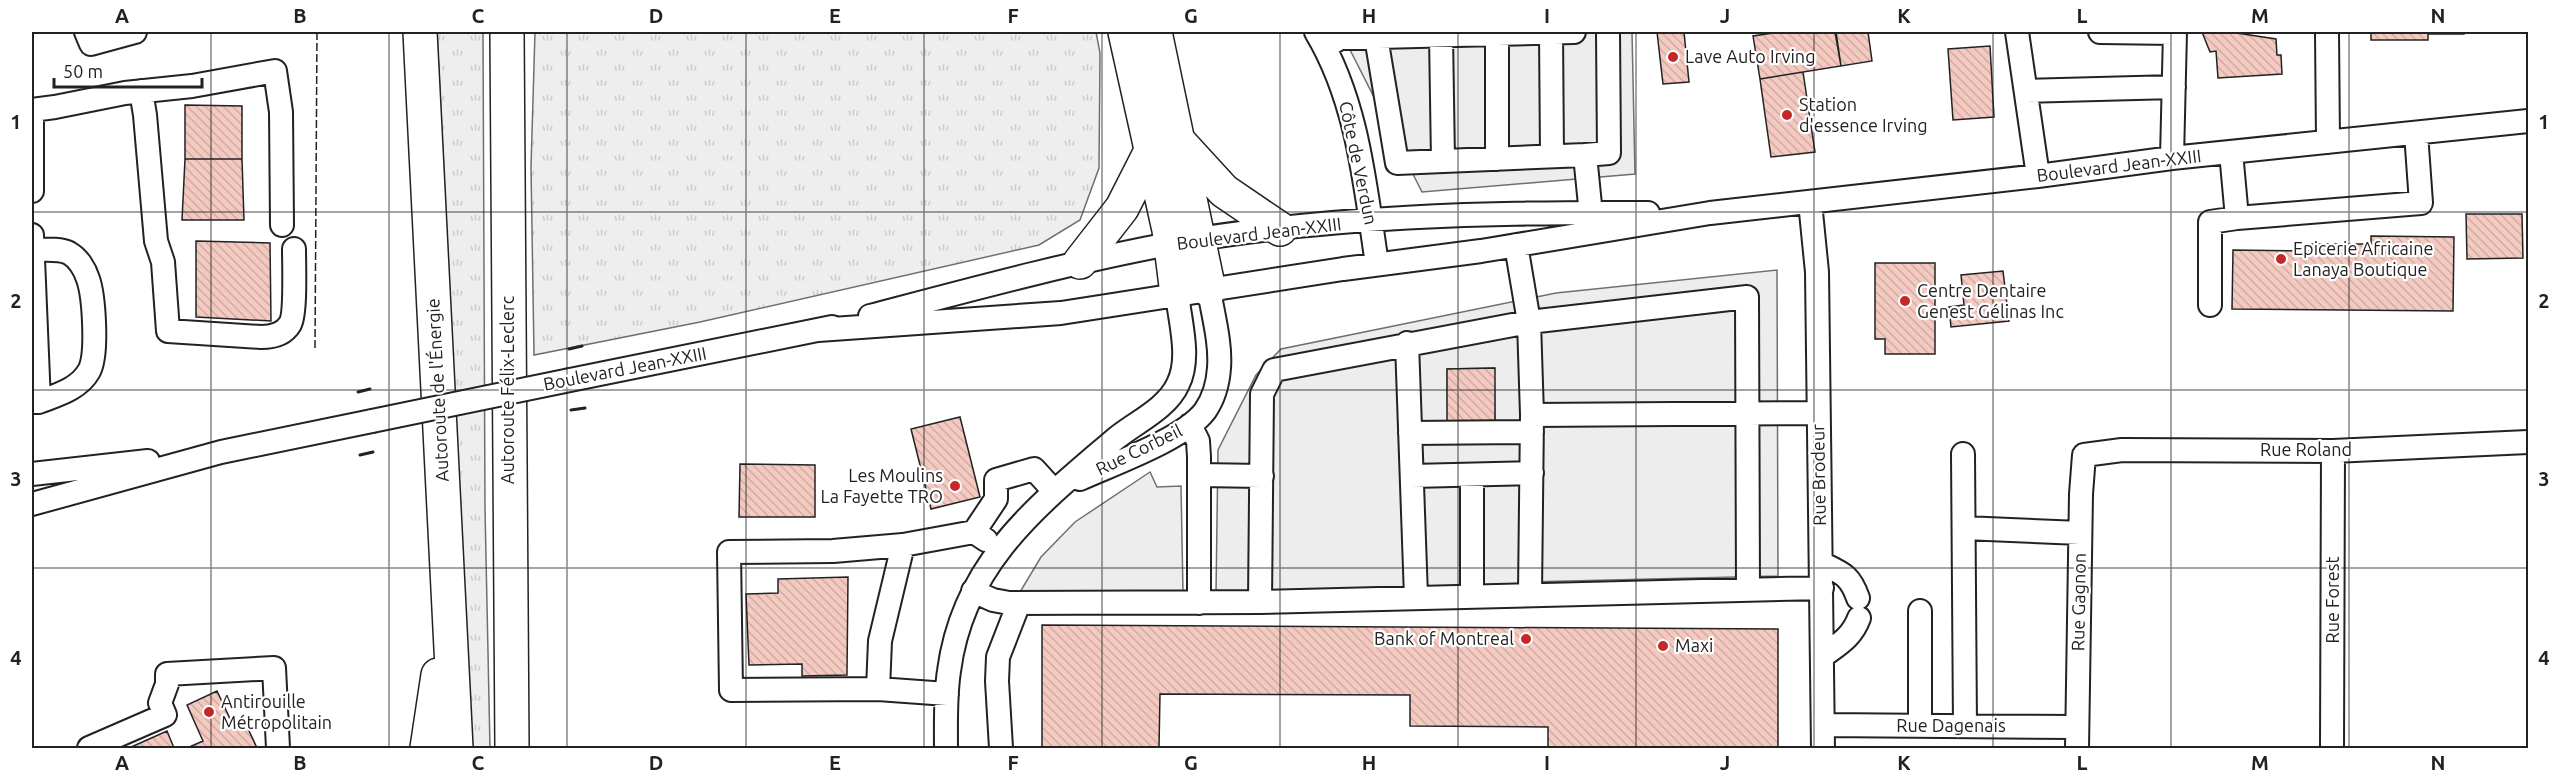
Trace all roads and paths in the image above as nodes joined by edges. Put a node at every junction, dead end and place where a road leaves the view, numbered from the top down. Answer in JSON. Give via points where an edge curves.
{"nodes":[{"id":1,"x":86,"y":32,"type":"edge"},
{"id":2,"x":135,"y":32,"type":"edge"},
{"id":3,"x":420,"y":32,"type":"edge"},
{"id":4,"x":507,"y":32,"type":"edge"},
{"id":5,"x":1125,"y":32,"type":"edge"},
{"id":6,"x":1155,"y":32,"type":"edge"},
{"id":7,"x":1551,"y":32,"type":"edge"},
{"id":8,"x":1574,"y":32,"type":"edge"},
{"id":9,"x":1608,"y":32,"type":"edge"},
{"id":10,"x":2017,"y":32,"type":"edge"},
{"id":11,"x":2100,"y":32,"type":"edge"},
{"id":12,"x":2175,"y":32,"type":"edge"},
{"id":13,"x":2327,"y":32,"type":"edge"},
{"id":14,"x":1375,"y":34,"type":"edge"},
{"id":15,"x":1497,"y":34,"type":"junction"},
{"id":16,"x":1441,"y":35,"type":"junction"},
{"id":17,"x":1320,"y":39,"type":"edge"},
{"id":18,"x":2174,"y":87,"type":"junction"},
{"id":19,"x":141,"y":91,"type":"junction"},
{"id":20,"x":2026,"y":91,"type":"junction"},
{"id":21,"x":32,"y":110,"type":"edge"},
{"id":22,"x":2529,"y":121,"type":"edge"},
{"id":23,"x":2416,"y":133,"type":"junction"},
{"id":24,"x":2328,"y":142,"type":"junction"},
{"id":25,"x":1165,"y":146,"type":"junction"},
{"id":26,"x":2231,"y":152,"type":"junction"},
{"id":27,"x":1585,"y":155,"type":"junction"},
{"id":28,"x":1552,"y":156,"type":"junction"},
{"id":29,"x":2172,"y":158,"type":"junction"},
{"id":30,"x":1497,"y":159,"type":"junction"},
{"id":31,"x":1443,"y":161,"type":"junction"},
{"id":32,"x":2038,"y":176,"type":"junction"},
{"id":33,"x":32,"y":191,"type":"edge"},
{"id":34,"x":1810,"y":202,"type":"junction"},
{"id":35,"x":2238,"y":218,"type":"junction"},
{"id":36,"x":1371,"y":221,"type":"junction"},
{"id":37,"x":1592,"y":222,"type":"junction"},
{"id":38,"x":282,"y":225,"type":"dead end"},
{"id":39,"x":1280,"y":229,"type":"junction"},
{"id":40,"x":32,"y":242,"type":"edge"},
{"id":41,"x":1184,"y":242,"type":"junction"},
{"id":42,"x":1516,"y":245,"type":"junction"},
{"id":43,"x":294,"y":249,"type":"dead end"},
{"id":44,"x":1080,"y":261,"type":"junction"},
{"id":45,"x":1377,"y":264,"type":"junction"},
{"id":46,"x":1209,"y":290,"type":"junction"},
{"id":47,"x":1177,"y":294,"type":"junction"},
{"id":48,"x":2210,"y":305,"type":"dead end"},
{"id":49,"x":34,"y":315,"type":"edge"},
{"id":50,"x":1529,"y":321,"type":"junction"},
{"id":51,"x":818,"y":330,"type":"junction"},
{"id":52,"x":1407,"y":343,"type":"junction"},
{"id":53,"x":35,"y":402,"type":"edge"},
{"id":54,"x":1748,"y":413,"type":"junction"},
{"id":55,"x":1818,"y":413,"type":"junction"},
{"id":56,"x":1532,"y":423,"type":"junction"},
{"id":57,"x":1190,"y":425,"type":"junction"},
{"id":58,"x":1410,"y":432,"type":"junction"},
{"id":59,"x":2529,"y":442,"type":"edge"},
{"id":60,"x":2333,"y":451,"type":"junction"},
{"id":61,"x":221,"y":453,"type":"junction"},
{"id":62,"x":1963,"y":453,"type":"dead end"},
{"id":63,"x":2084,"y":455,"type":"joint"},
{"id":64,"x":1532,"y":473,"type":"junction"},
{"id":65,"x":32,"y":474,"type":"edge"},
{"id":66,"x":1200,"y":475,"type":"junction"},
{"id":67,"x":1472,"y":475,"type":"junction"},
{"id":68,"x":1262,"y":476,"type":"junction"},
{"id":69,"x":1412,"y":476,"type":"junction"},
{"id":70,"x":1054,"y":491,"type":"junction"},
{"id":71,"x":32,"y":504,"type":"edge"},
{"id":72,"x":1964,"y":528,"type":"junction"},
{"id":73,"x":975,"y":532,"type":"junction"},
{"id":74,"x":2080,"y":533,"type":"junction"},
{"id":75,"x":903,"y":545,"type":"junction"},
{"id":76,"x":999,"y":548,"type":"junction"},
{"id":77,"x":1821,"y":563,"type":"junction"},
{"id":78,"x":1748,"y":588,"type":"junction"},
{"id":79,"x":1822,"y":588,"type":"junction"},
{"id":80,"x":973,"y":591,"type":"junction"},
{"id":81,"x":1530,"y":594,"type":"junction"},
{"id":82,"x":1472,"y":596,"type":"junction"},
{"id":83,"x":1416,"y":597,"type":"junction"},
{"id":84,"x":449,"y":602,"type":"junction"},
{"id":85,"x":1260,"y":602,"type":"junction"},
{"id":86,"x":1019,"y":603,"type":"junction"},
{"id":87,"x":1199,"y":603,"type":"junction"},
{"id":88,"x":1920,"y":612,"type":"dead end"},
{"id":89,"x":1823,"y":656,"type":"junction"},
{"id":90,"x":879,"y":689,"type":"junction"},
{"id":91,"x":947,"y":694,"type":"junction"},
{"id":92,"x":1824,"y":725,"type":"junction"},
{"id":93,"x":1920,"y":726,"type":"junction"},
{"id":94,"x":1965,"y":726,"type":"junction"},
{"id":95,"x":2077,"y":738,"type":"edge"},
{"id":96,"x":89,"y":748,"type":"edge"},
{"id":97,"x":278,"y":748,"type":"edge"},
{"id":98,"x":428,"y":748,"type":"edge"},
{"id":99,"x":456,"y":748,"type":"edge"},
{"id":100,"x":512,"y":748,"type":"edge"},
{"id":101,"x":946,"y":748,"type":"edge"},
{"id":102,"x":1001,"y":748,"type":"edge"},
{"id":103,"x":1823,"y":748,"type":"edge"},
{"id":104,"x":2332,"y":748,"type":"edge"}],
"edges":[{"from":1,"to":2,"type":"street","via":[[91,44]]},
{"from":3,"to":84,"type":"highway","name":"Autoroute de l'Énergie"},
{"from":4,"to":100,"type":"highway","name":"Autoroute Félix-Leclerc"},
{"from":5,"to":25,"type":"highway"},
{"from":6,"to":25,"type":"highway"},
{"from":7,"to":8,"type":"street"},
{"from":7,"to":15,"type":"street"},
{"from":7,"to":28,"type":"street"},
{"from":9,"to":27,"type":"street","via":[[1609,153]]},
{"from":10,"to":20,"type":"street"},
{"from":11,"to":12,"type":"street"},
{"from":12,"to":18,"type":"street"},
{"from":13,"to":24,"type":"street"},
{"from":14,"to":16,"type":"street"},
{"from":14,"to":17,"type":"street"},
{"from":14,"to":31,"type":"street","via":[[1397,163]]},
{"from":15,"to":16,"type":"street"},
{"from":15,"to":30,"type":"street"},
{"from":16,"to":31,"type":"street"},
{"from":17,"to":36,"type":"street","name":"Côte de Verdun","via":[[1339,78],[1353,125]]},
{"from":18,"to":20,"type":"street"},
{"from":18,"to":29,"type":"street"},
{"from":19,"to":21,"type":"street"},
{"from":19,"to":38,"type":"street","via":[[275,71],[281,112]]},
{"from":19,"to":43,"type":"street","via":[[168,331],[261,337],[283,331],[292,321]]},
{"from":20,"to":32,"type":"street"},
{"from":21,"to":33,"type":"street"},
{"from":22,"to":23,"type":"street","name":"Boulevard Jean-XXIII"},
{"from":23,"to":24,"type":"street","name":"Boulevard Jean-XXIII"},
{"from":23,"to":35,"type":"street","via":[[2421,203]]},
{"from":24,"to":26,"type":"street","name":"Boulevard Jean-XXIII"},
{"from":25,"to":39,"type":"highway"},
{"from":25,"to":41,"type":"highway"},
{"from":25,"to":44,"type":"highway"},
{"from":26,"to":29,"type":"street","name":"Boulevard Jean-XXIII"},
{"from":26,"to":35,"type":"street"},
{"from":27,"to":28,"type":"street"},
{"from":27,"to":37,"type":"street"},
{"from":28,"to":30,"type":"street"},
{"from":29,"to":32,"type":"street","name":"Boulevard Jean-XXIII"},
{"from":30,"to":31,"type":"street"},
{"from":32,"to":34,"type":"street","name":"Boulevard Jean-XXIII"},
{"from":34,"to":37,"type":"street","name":"Boulevard Jean-XXIII"},
{"from":34,"to":55,"type":"street","name":"Rue Brodeur","via":[[1816,272]]},
{"from":35,"to":48,"type":"street","via":[[2210,222]]},
{"from":36,"to":37,"type":"street","name":"Boulevard Jean-XXIII"},
{"from":36,"to":39,"type":"street","name":"Boulevard Jean-XXIII"},
{"from":36,"to":45,"type":"street","name":"Côte de Verdun"},
{"from":37,"to":42,"type":"street","name":"Boulevard Jean-XXIII"},
{"from":39,"to":41,"type":"street","name":"Boulevard Jean-XXIII"},
{"from":40,"to":49,"type":"street"},
{"from":40,"to":53,"type":"street","via":[[74,257],[88,278],[93,359],[89,370],[73,387]]},
{"from":41,"to":44,"type":"street","name":"Boulevard Jean-XXIII"},
{"from":41,"to":46,"type":"highway"},
{"from":41,"to":47,"type":"highway"},
{"from":42,"to":45,"type":"street","name":"Boulevard Jean-XXIII"},
{"from":42,"to":50,"type":"street"},
{"from":44,"to":51,"type":"street","name":"Boulevard Jean-XXIII"},
{"from":45,"to":46,"type":"street","name":"Boulevard Jean-XXIII"},
{"from":46,"to":47,"type":"street","name":"Boulevard Jean-XXIII"},
{"from":46,"to":57,"type":"street","name":"Rue Corbeil","via":[[1219,353],[1218,376],[1211,400]]},
{"from":47,"to":51,"type":"street","name":"Boulevard Jean-XXIII","via":[[1061,313]]},
{"from":47,"to":70,"type":"street","name":"Rue Corbeil","via":[[1184,356],[1177,387],[1162,405],[1131,425]]},
{"from":49,"to":53,"type":"street"},
{"from":50,"to":52,"type":"street"},
{"from":50,"to":54,"type":"street","via":[[1747,297]]},
{"from":50,"to":56,"type":"street"},
{"from":51,"to":61,"type":"street","name":"Boulevard Jean-XXIII","bridge":true},
{"from":52,"to":58,"type":"street"},
{"from":52,"to":68,"type":"street","via":[[1274,370],[1262,394]]},
{"from":54,"to":55,"type":"street"},
{"from":54,"to":56,"type":"street"},
{"from":54,"to":78,"type":"street"},
{"from":55,"to":77,"type":"street","name":"Rue Brodeur"},
{"from":56,"to":58,"type":"street"},
{"from":56,"to":64,"type":"street"},
{"from":57,"to":66,"type":"street","via":[[1198,441]]},
{"from":57,"to":70,"type":"street","name":"Rue Corbeil"},
{"from":58,"to":69,"type":"street"},
{"from":59,"to":60,"type":"street","name":"Rue Roland"},
{"from":60,"to":63,"type":"street","name":"Rue Roland","via":[[2122,450]]},
{"from":60,"to":104,"type":"street","name":"Rue Forest"},
{"from":61,"to":65,"type":"street","name":"Boulevard Jean-XXIII"},
{"from":61,"to":71,"type":"street","name":"Boulevard Jean-XXIII"},
{"from":62,"to":72,"type":"street"},
{"from":63,"to":74,"type":"street","name":"Rue Gagnon"},
{"from":64,"to":67,"type":"street"},
{"from":64,"to":81,"type":"street"},
{"from":66,"to":68,"type":"street"},
{"from":66,"to":87,"type":"street"},
{"from":67,"to":69,"type":"street"},
{"from":67,"to":82,"type":"street"},
{"from":68,"to":85,"type":"street"},
{"from":69,"to":83,"type":"street"},
{"from":70,"to":73,"type":"street","via":[[1034,469],[996,480],[996,498]]},
{"from":70,"to":76,"type":"street","name":"Rue Corbeil"},
{"from":72,"to":74,"type":"street"},
{"from":72,"to":94,"type":"street"},
{"from":73,"to":75,"type":"street"},
{"from":73,"to":76,"type":"street"},
{"from":74,"to":95,"type":"street","name":"Rue Gagnon"},
{"from":75,"to":90,"type":"street","via":[[880,641]]},
{"from":75,"to":90,"type":"street","via":[[833,551],[729,552],[731,690]]},
{"from":76,"to":80,"type":"street","name":"Rue Corbeil"},
{"from":77,"to":79,"type":"street","name":"Rue Brodeur"},
{"from":77,"to":89,"type":"street","via":[[1845,574],[1853,584],[1858,608],[1854,630]]},
{"from":78,"to":79,"type":"street"},
{"from":78,"to":81,"type":"street"},
{"from":79,"to":89,"type":"street","name":"Rue Brodeur"},
{"from":80,"to":86,"type":"street","via":[[997,602]]},
{"from":80,"to":91,"type":"street","name":"Rue Corbeil","via":[[954,644]]},
{"from":81,"to":82,"type":"street"},
{"from":82,"to":83,"type":"street"},
{"from":83,"to":85,"type":"street"},
{"from":84,"to":98,"type":"highway"},
{"from":84,"to":99,"type":"highway","name":"Autoroute de l'Énergie"},
{"from":85,"to":87,"type":"street"},
{"from":86,"to":87,"type":"street"},
{"from":86,"to":102,"type":"street","via":[[998,657]]},
{"from":88,"to":93,"type":"street"},
{"from":89,"to":92,"type":"street","name":"Rue Brodeur"},
{"from":90,"to":91,"type":"street"},
{"from":91,"to":101,"type":"street","name":"Rue Corbeil"},
{"from":92,"to":93,"type":"street","name":"Rue Dagenais"},
{"from":92,"to":103,"type":"street","name":"Rue Brodeur"},
{"from":93,"to":94,"type":"street","name":"Rue Dagenais"},
{"from":94,"to":95,"type":"street","name":"Rue Dagenais"},
{"from":96,"to":97,"type":"street","via":[[165,715],[160,703],[167,674],[274,668]]}]}
